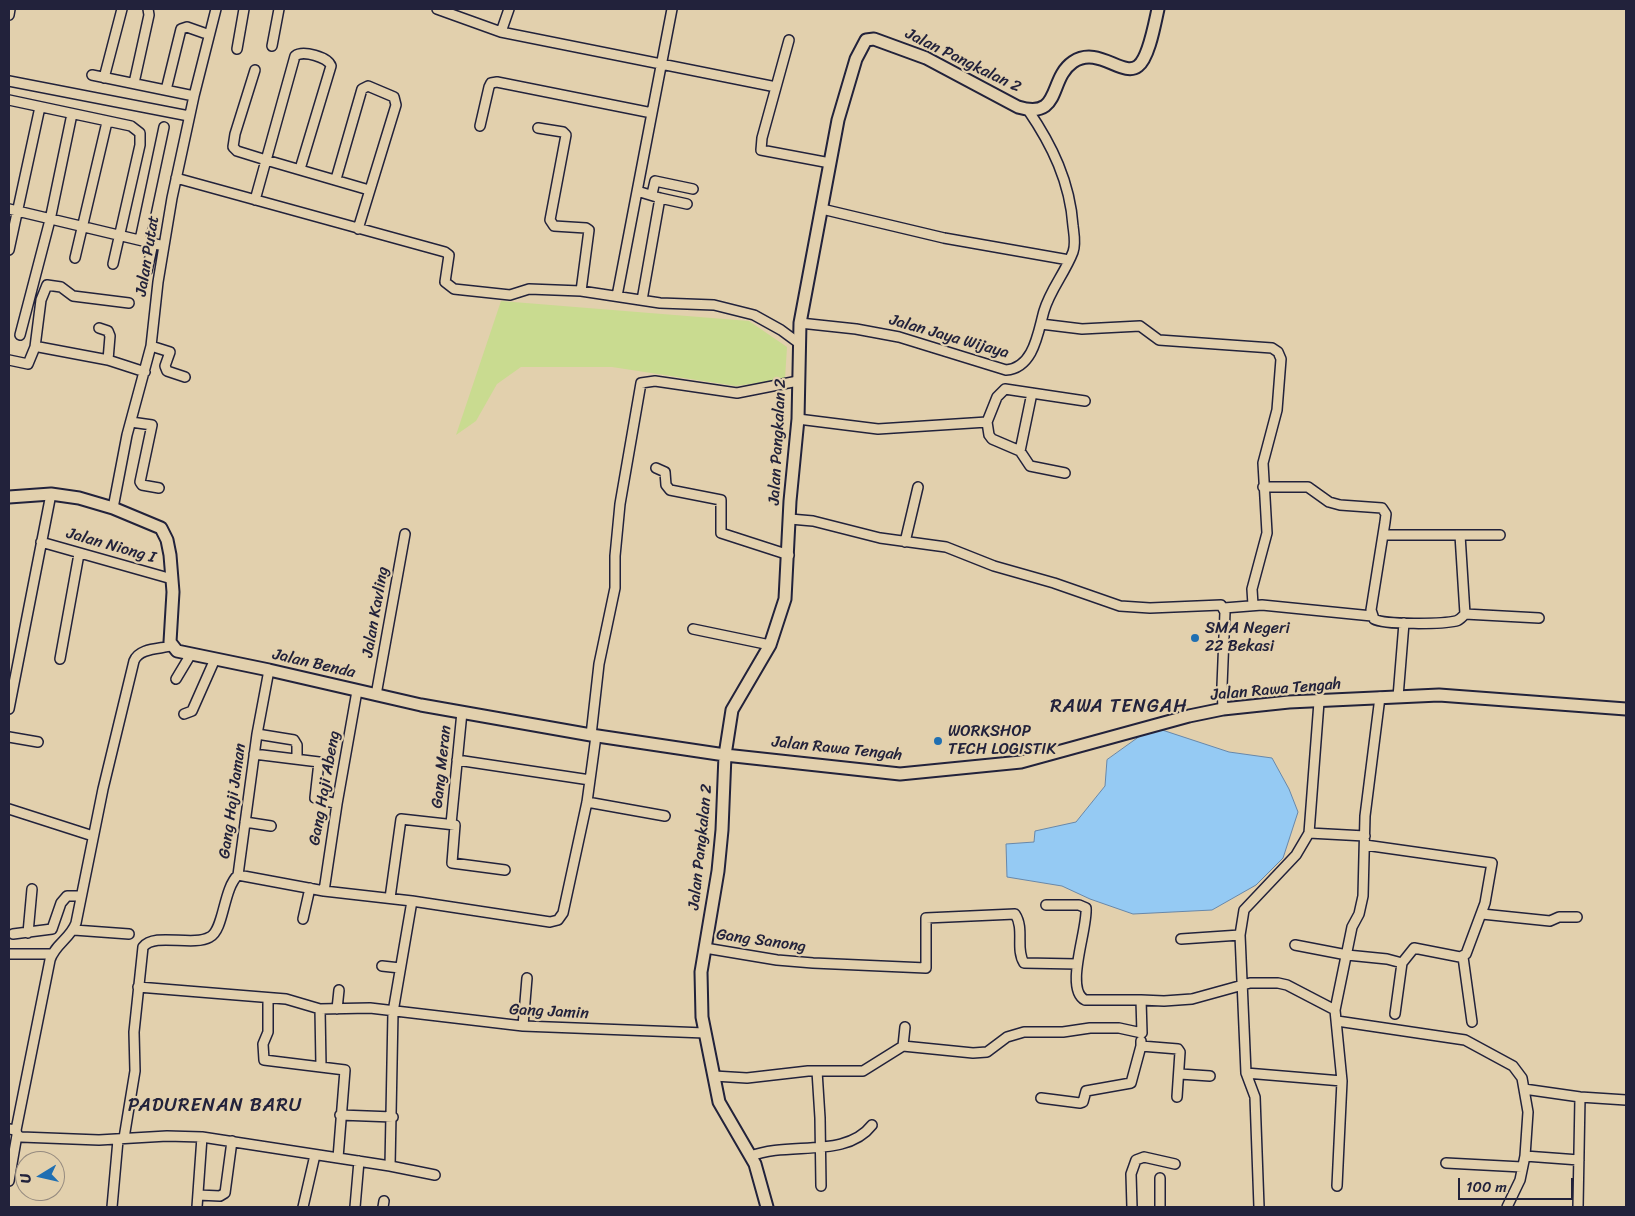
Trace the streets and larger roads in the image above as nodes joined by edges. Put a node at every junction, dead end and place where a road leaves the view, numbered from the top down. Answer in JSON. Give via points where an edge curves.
{"nodes":[{"id":1,"x":10,"y":9,"type":"edge"},
{"id":2,"x":122,"y":9,"type":"edge"},
{"id":3,"x":148,"y":9,"type":"edge"},
{"id":4,"x":216,"y":9,"type":"edge"},
{"id":5,"x":244,"y":9,"type":"edge"},
{"id":6,"x":279,"y":9,"type":"edge"},
{"id":7,"x":437,"y":9,"type":"edge"},
{"id":8,"x":509,"y":9,"type":"edge"},
{"id":9,"x":672,"y":9,"type":"edge"},
{"id":10,"x":1156,"y":9,"type":"edge"},
{"id":11,"x":9,"y":14,"type":"edge"},
{"id":12,"x":501,"y":32,"type":"junction"},
{"id":13,"x":204,"y":33,"type":"dead end"},
{"id":14,"x":789,"y":40,"type":"dead end"},
{"id":15,"x":272,"y":46,"type":"dead end"},
{"id":16,"x":236,"y":49,"type":"dead end"},
{"id":17,"x":661,"y":63,"type":"junction"},
{"id":18,"x":255,"y":70,"type":"dead end"},
{"id":19,"x":92,"y":75,"type":"dead end"},
{"id":20,"x":104,"y":78,"type":"junction"},
{"id":21,"x":9,"y":81,"type":"edge"},
{"id":22,"x":134,"y":84,"type":"junction"},
{"id":23,"x":776,"y":87,"type":"junction"},
{"id":24,"x":166,"y":90,"type":"junction"},
{"id":25,"x":194,"y":96,"type":"junction"},
{"id":26,"x":9,"y":100,"type":"edge"},
{"id":27,"x":40,"y":107,"type":"junction"},
{"id":28,"x":1028,"y":110,"type":"junction"},
{"id":29,"x":652,"y":113,"type":"junction"},
{"id":30,"x":72,"y":114,"type":"junction"},
{"id":31,"x":189,"y":116,"type":"junction"},
{"id":32,"x":107,"y":122,"type":"junction"},
{"id":33,"x":480,"y":126,"type":"dead end"},
{"id":34,"x":164,"y":127,"type":"dead end"},
{"id":35,"x":538,"y":128,"type":"dead end"},
{"id":36,"x":266,"y":160,"type":"junction"},
{"id":37,"x":830,"y":163,"type":"junction"},
{"id":38,"x":300,"y":170,"type":"junction"},
{"id":39,"x":176,"y":178,"type":"junction"},
{"id":40,"x":336,"y":179,"type":"junction"},
{"id":41,"x":693,"y":188,"type":"dead end"},
{"id":42,"x":369,"y":190,"type":"junction"},
{"id":43,"x":637,"y":191,"type":"junction"},
{"id":44,"x":656,"y":196,"type":"junction"},
{"id":45,"x":255,"y":200,"type":"junction"},
{"id":46,"x":687,"y":204,"type":"dead end"},
{"id":47,"x":822,"y":209,"type":"junction"},
{"id":48,"x":13,"y":210,"type":"edge"},
{"id":49,"x":50,"y":220,"type":"junction"},
{"id":50,"x":83,"y":228,"type":"junction"},
{"id":51,"x":358,"y":229,"type":"junction"},
{"id":52,"x":119,"y":236,"type":"junction"},
{"id":53,"x":140,"y":240,"type":"junction"},
{"id":54,"x":153,"y":243,"type":"junction"},
{"id":55,"x":164,"y":246,"type":"junction"},
{"id":56,"x":9,"y":250,"type":"edge"},
{"id":57,"x":76,"y":258,"type":"dead end"},
{"id":58,"x":1069,"y":260,"type":"junction"},
{"id":59,"x":113,"y":264,"type":"dead end"},
{"id":60,"x":147,"y":271,"type":"dead end"},
{"id":61,"x":581,"y":291,"type":"junction"},
{"id":62,"x":617,"y":296,"type":"junction"},
{"id":63,"x":642,"y":300,"type":"junction"},
{"id":64,"x":129,"y":303,"type":"dead end"},
{"id":65,"x":800,"y":323,"type":"junction"},
{"id":66,"x":1041,"y":324,"type":"junction"},
{"id":67,"x":99,"y":328,"type":"dead end"},
{"id":68,"x":20,"y":335,"type":"dead end"},
{"id":69,"x":800,"y":344,"type":"junction"},
{"id":70,"x":151,"y":346,"type":"junction"},
{"id":71,"x":35,"y":347,"type":"junction"},
{"id":72,"x":9,"y":360,"type":"edge"},
{"id":73,"x":108,"y":360,"type":"junction"},
{"id":74,"x":145,"y":372,"type":"junction"},
{"id":75,"x":185,"y":377,"type":"dead end"},
{"id":76,"x":798,"y":381,"type":"junction"},
{"id":77,"x":1032,"y":393,"type":"junction"},
{"id":78,"x":1085,"y":402,"type":"dead end"},
{"id":79,"x":798,"y":419,"type":"junction"},
{"id":80,"x":131,"y":422,"type":"junction"},
{"id":81,"x":987,"y":422,"type":"junction"},
{"id":82,"x":1020,"y":451,"type":"junction"},
{"id":83,"x":656,"y":468,"type":"dead end"},
{"id":84,"x":1065,"y":473,"type":"dead end"},
{"id":85,"x":918,"y":486,"type":"dead end"},
{"id":86,"x":1263,"y":487,"type":"junction"},
{"id":87,"x":159,"y":488,"type":"dead end"},
{"id":88,"x":51,"y":494,"type":"junction"},
{"id":89,"x":9,"y":497,"type":"edge"},
{"id":90,"x":113,"y":508,"type":"junction"},
{"id":91,"x":790,"y":519,"type":"junction"},
{"id":92,"x":405,"y":534,"type":"dead end"},
{"id":93,"x":1384,"y":535,"type":"junction"},
{"id":94,"x":1460,"y":535,"type":"junction"},
{"id":95,"x":1500,"y":536,"type":"dead end"},
{"id":96,"x":41,"y":542,"type":"junction"},
{"id":97,"x":905,"y":542,"type":"junction"},
{"id":98,"x":79,"y":554,"type":"junction"},
{"id":99,"x":788,"y":555,"type":"junction"},
{"id":100,"x":172,"y":579,"type":"junction"},
{"id":101,"x":1253,"y":605,"type":"junction"},
{"id":102,"x":1224,"y":608,"type":"junction"},
{"id":103,"x":1465,"y":614,"type":"junction"},
{"id":104,"x":1372,"y":616,"type":"junction"},
{"id":105,"x":1539,"y":618,"type":"dead end"},
{"id":106,"x":1404,"y":623,"type":"junction"},
{"id":107,"x":693,"y":629,"type":"dead end"},
{"id":108,"x":770,"y":645,"type":"junction"},
{"id":109,"x":171,"y":646,"type":"junction"},
{"id":110,"x":191,"y":654,"type":"junction"},
{"id":111,"x":60,"y":659,"type":"dead end"},
{"id":112,"x":215,"y":659,"type":"junction"},
{"id":113,"x":269,"y":670,"type":"junction"},
{"id":114,"x":176,"y":679,"type":"dead end"},
{"id":115,"x":358,"y":691,"type":"junction"},
{"id":116,"x":376,"y":695,"type":"junction"},
{"id":117,"x":1380,"y":697,"type":"junction"},
{"id":118,"x":1398,"y":697,"type":"junction"},
{"id":119,"x":1319,"y":702,"type":"junction"},
{"id":120,"x":9,"y":709,"type":"edge"},
{"id":121,"x":1223,"y":709,"type":"junction"},
{"id":122,"x":1626,"y":709,"type":"edge"},
{"id":123,"x":462,"y":712,"type":"junction"},
{"id":124,"x":184,"y":714,"type":"dead end"},
{"id":125,"x":257,"y":734,"type":"junction"},
{"id":126,"x":594,"y":736,"type":"junction"},
{"id":127,"x":9,"y":737,"type":"edge"},
{"id":128,"x":38,"y":742,"type":"dead end"},
{"id":129,"x":254,"y":754,"type":"junction"},
{"id":130,"x":726,"y":755,"type":"junction"},
{"id":131,"x":296,"y":759,"type":"junction"},
{"id":132,"x":457,"y":760,"type":"junction"},
{"id":133,"x":590,"y":780,"type":"junction"},
{"id":134,"x":587,"y":802,"type":"junction"},
{"id":135,"x":336,"y":804,"type":"junction"},
{"id":136,"x":9,"y":809,"type":"edge"},
{"id":137,"x":665,"y":816,"type":"dead end"},
{"id":138,"x":245,"y":822,"type":"junction"},
{"id":139,"x":451,"y":824,"type":"junction"},
{"id":140,"x":271,"y":826,"type":"dead end"},
{"id":141,"x":1309,"y":833,"type":"junction"},
{"id":142,"x":93,"y":836,"type":"junction"},
{"id":143,"x":1365,"y":841,"type":"junction"},
{"id":144,"x":505,"y":870,"type":"dead end"},
{"id":145,"x":238,"y":875,"type":"junction"},
{"id":146,"x":310,"y":888,"type":"junction"},
{"id":147,"x":32,"y":889,"type":"dead end"},
{"id":148,"x":324,"y":891,"type":"junction"},
{"id":149,"x":80,"y":896,"type":"junction"},
{"id":150,"x":390,"y":898,"type":"junction"},
{"id":151,"x":412,"y":901,"type":"junction"},
{"id":152,"x":1046,"y":905,"type":"dead end"},
{"id":153,"x":1482,"y":914,"type":"junction"},
{"id":154,"x":1577,"y":917,"type":"dead end"},
{"id":155,"x":303,"y":919,"type":"dead end"},
{"id":156,"x":74,"y":930,"type":"junction"},
{"id":157,"x":28,"y":933,"type":"junction"},
{"id":158,"x":13,"y":934,"type":"dead end"},
{"id":159,"x":130,"y":934,"type":"dead end"},
{"id":160,"x":1240,"y":935,"type":"junction"},
{"id":161,"x":1181,"y":939,"type":"dead end"},
{"id":162,"x":1295,"y":945,"type":"dead end"},
{"id":163,"x":705,"y":948,"type":"junction"},
{"id":164,"x":9,"y":954,"type":"edge"},
{"id":165,"x":52,"y":954,"type":"junction"},
{"id":166,"x":1347,"y":955,"type":"junction"},
{"id":167,"x":1463,"y":957,"type":"junction"},
{"id":168,"x":1402,"y":963,"type":"junction"},
{"id":169,"x":1077,"y":964,"type":"junction"},
{"id":170,"x":382,"y":966,"type":"dead end"},
{"id":171,"x":400,"y":968,"type":"junction"},
{"id":172,"x":527,"y":978,"type":"dead end"},
{"id":173,"x":1243,"y":984,"type":"junction"},
{"id":174,"x":138,"y":987,"type":"junction"},
{"id":175,"x":338,"y":990,"type":"dead end"},
{"id":176,"x":268,"y":998,"type":"junction"},
{"id":177,"x":1141,"y":1000,"type":"junction"},
{"id":178,"x":320,"y":1009,"type":"junction"},
{"id":179,"x":337,"y":1009,"type":"junction"},
{"id":180,"x":1334,"y":1010,"type":"junction"},
{"id":181,"x":393,"y":1012,"type":"junction"},
{"id":182,"x":1395,"y":1014,"type":"dead end"},
{"id":183,"x":1337,"y":1021,"type":"junction"},
{"id":184,"x":1472,"y":1022,"type":"dead end"},
{"id":185,"x":523,"y":1026,"type":"junction"},
{"id":186,"x":905,"y":1027,"type":"dead end"},
{"id":187,"x":705,"y":1033,"type":"junction"},
{"id":188,"x":1142,"y":1033,"type":"junction"},
{"id":189,"x":903,"y":1046,"type":"junction"},
{"id":190,"x":1141,"y":1046,"type":"junction"},
{"id":191,"x":320,"y":1066,"type":"junction"},
{"id":192,"x":817,"y":1071,"type":"junction"},
{"id":193,"x":1246,"y":1072,"type":"junction"},
{"id":194,"x":1180,"y":1074,"type":"junction"},
{"id":195,"x":714,"y":1076,"type":"junction"},
{"id":196,"x":1210,"y":1076,"type":"dead end"},
{"id":197,"x":1342,"y":1081,"type":"junction"},
{"id":198,"x":1524,"y":1089,"type":"junction"},
{"id":199,"x":1177,"y":1097,"type":"dead end"},
{"id":200,"x":1580,"y":1097,"type":"junction"},
{"id":201,"x":1041,"y":1098,"type":"dead end"},
{"id":202,"x":1626,"y":1100,"type":"edge"},
{"id":203,"x":340,"y":1114,"type":"junction"},
{"id":204,"x":393,"y":1117,"type":"junction"},
{"id":205,"x":872,"y":1125,"type":"dead end"},
{"id":206,"x":14,"y":1131,"type":"edge"},
{"id":207,"x":202,"y":1137,"type":"junction"},
{"id":208,"x":121,"y":1139,"type":"junction"},
{"id":209,"x":232,"y":1141,"type":"junction"},
{"id":210,"x":821,"y":1147,"type":"junction"},
{"id":211,"x":315,"y":1155,"type":"junction"},
{"id":212,"x":751,"y":1156,"type":"junction"},
{"id":213,"x":1525,"y":1156,"type":"junction"},
{"id":214,"x":338,"y":1158,"type":"junction"},
{"id":215,"x":1579,"y":1160,"type":"junction"},
{"id":216,"x":360,"y":1161,"type":"junction"},
{"id":217,"x":1446,"y":1163,"type":"dead end"},
{"id":218,"x":1175,"y":1164,"type":"dead end"},
{"id":219,"x":390,"y":1166,"type":"junction"},
{"id":220,"x":1522,"y":1167,"type":"junction"},
{"id":221,"x":435,"y":1174,"type":"dead end"},
{"id":222,"x":1160,"y":1178,"type":"dead end"},
{"id":223,"x":9,"y":1181,"type":"edge"},
{"id":224,"x":821,"y":1186,"type":"dead end"},
{"id":225,"x":1336,"y":1186,"type":"dead end"},
{"id":226,"x":198,"y":1195,"type":"junction"},
{"id":227,"x":112,"y":1207,"type":"edge"},
{"id":228,"x":197,"y":1207,"type":"edge"},
{"id":229,"x":303,"y":1207,"type":"edge"},
{"id":230,"x":355,"y":1207,"type":"edge"},
{"id":231,"x":766,"y":1207,"type":"edge"},
{"id":232,"x":1132,"y":1207,"type":"edge"},
{"id":233,"x":1160,"y":1207,"type":"edge"},
{"id":234,"x":1259,"y":1207,"type":"edge"},
{"id":235,"x":1507,"y":1207,"type":"edge"},
{"id":236,"x":1578,"y":1207,"type":"edge"}],
"edges":[{"from":1,"to":11,"type":"street"},
{"from":2,"to":20,"type":"street"},
{"from":3,"to":22,"type":"street"},
{"from":4,"to":25,"type":"street","name":"Jalan Putat"},
{"from":5,"to":16,"type":"street"},
{"from":6,"to":15,"type":"street"},
{"from":7,"to":12,"type":"street"},
{"from":8,"to":12,"type":"street"},
{"from":9,"to":17,"type":"street"},
{"from":10,"to":28,"type":"street","name":"Jalan Pangkalan 2","via":[[1149,43],[1139,66],[1125,68],[1093,56],[1081,58],[1068,67],[1047,105],[1039,110]]},
{"from":12,"to":17,"type":"street"},
{"from":13,"to":24,"type":"street","via":[[187,26],[181,30]]},
{"from":14,"to":23,"type":"street"},
{"from":17,"to":23,"type":"street"},
{"from":17,"to":29,"type":"street"},
{"from":18,"to":36,"type":"street","via":[[233,147]]},
{"from":19,"to":20,"type":"street"},
{"from":20,"to":22,"type":"street"},
{"from":21,"to":31,"type":"street"},
{"from":22,"to":24,"type":"street"},
{"from":23,"to":37,"type":"street","via":[[761,150]]},
{"from":24,"to":25,"type":"street"},
{"from":25,"to":31,"type":"street","name":"Jalan Putat"},
{"from":26,"to":27,"type":"street"},
{"from":27,"to":30,"type":"street"},
{"from":27,"to":48,"type":"street"},
{"from":28,"to":37,"type":"street","name":"Jalan Pangkalan 2","via":[[911,51],[874,39],[866,40],[852,70]]},
{"from":28,"to":58,"type":"street","name":"Jalan Jaya Wijaya","via":[[1051,146],[1072,206],[1074,246]]},
{"from":29,"to":33,"type":"street","via":[[497,82],[489,87]]},
{"from":29,"to":43,"type":"street"},
{"from":30,"to":32,"type":"street"},
{"from":30,"to":49,"type":"street"},
{"from":31,"to":39,"type":"street","name":"Jalan Putat"},
{"from":32,"to":50,"type":"street"},
{"from":32,"to":52,"type":"street","via":[[137,129],[140,138]]},
{"from":34,"to":53,"type":"street"},
{"from":35,"to":61,"type":"street","via":[[566,135],[550,220],[554,226],[589,230]]},
{"from":36,"to":38,"type":"street"},
{"from":36,"to":38,"type":"street","via":[[295,56],[300,53],[325,59],[331,66]]},
{"from":36,"to":45,"type":"street"},
{"from":37,"to":47,"type":"street","name":"Jalan Pangkalan 2"},
{"from":38,"to":40,"type":"street"},
{"from":39,"to":45,"type":"street"},
{"from":39,"to":55,"type":"street","name":"Jalan Putat"},
{"from":40,"to":42,"type":"street"},
{"from":40,"to":42,"type":"street","via":[[362,89],[368,86],[394,97],[396,101]]},
{"from":41,"to":44,"type":"street","via":[[655,181]]},
{"from":42,"to":51,"type":"street"},
{"from":43,"to":44,"type":"street"},
{"from":43,"to":62,"type":"street"},
{"from":44,"to":46,"type":"street"},
{"from":44,"to":63,"type":"street"},
{"from":45,"to":51,"type":"street"},
{"from":47,"to":58,"type":"street","via":[[944,238]]},
{"from":47,"to":65,"type":"street","name":"Jalan Pangkalan 2"},
{"from":48,"to":49,"type":"street"},
{"from":48,"to":56,"type":"street"},
{"from":49,"to":50,"type":"street"},
{"from":49,"to":68,"type":"street"},
{"from":50,"to":52,"type":"street"},
{"from":50,"to":57,"type":"street"},
{"from":51,"to":61,"type":"street","via":[[445,252],[449,255],[445,282],[454,288],[510,295],[529,289]]},
{"from":52,"to":53,"type":"street"},
{"from":52,"to":59,"type":"street"},
{"from":53,"to":54,"type":"street"},
{"from":54,"to":55,"type":"street"},
{"from":54,"to":60,"type":"street"},
{"from":55,"to":70,"type":"street","name":"Jalan Putat"},
{"from":58,"to":66,"type":"street","name":"Jalan Jaya Wijaya","via":[[1051,293]]},
{"from":61,"to":62,"type":"street"},
{"from":62,"to":63,"type":"street"},
{"from":63,"to":69,"type":"street","via":[[714,305],[735,310],[762,319]]},
{"from":64,"to":71,"type":"street","via":[[73,296],[61,287],[46,285]]},
{"from":65,"to":66,"type":"street","name":"Jalan Jaya Wijaya","via":[[899,336],[1006,370],[1017,368],[1030,355]]},
{"from":65,"to":69,"type":"street","name":"Jalan Pangkalan 2"},
{"from":66,"to":86,"type":"street","via":[[1082,329],[1140,326],[1159,340],[1276,350],[1280,359],[1278,410],[1263,463]]},
{"from":67,"to":73,"type":"street","via":[[108,331],[110,336]]},
{"from":69,"to":76,"type":"street","name":"Jalan Pangkalan 2"},
{"from":70,"to":74,"type":"street","name":"Jalan Putat"},
{"from":70,"to":75,"type":"street","via":[[170,352],[165,366],[167,371]]},
{"from":71,"to":72,"type":"street","via":[[28,364]]},
{"from":71,"to":73,"type":"street"},
{"from":73,"to":74,"type":"street"},
{"from":74,"to":80,"type":"street","name":"Jalan Putat"},
{"from":76,"to":79,"type":"street","name":"Jalan Pangkalan 2"},
{"from":76,"to":126,"type":"street","via":[[737,393],[655,381],[641,383],[620,504],[615,588],[599,664]]},
{"from":77,"to":78,"type":"street"},
{"from":77,"to":81,"type":"street","via":[[1005,389]]},
{"from":77,"to":82,"type":"street"},
{"from":79,"to":81,"type":"street","via":[[878,429]]},
{"from":79,"to":91,"type":"street","name":"Jalan Pangkalan 2"},
{"from":80,"to":87,"type":"street","via":[[152,425],[140,482]]},
{"from":80,"to":90,"type":"street","name":"Jalan Putat"},
{"from":81,"to":82,"type":"street","via":[[992,439]]},
{"from":82,"to":84,"type":"street","via":[[1030,466]]},
{"from":83,"to":99,"type":"street","via":[[665,472],[666,485],[670,490],[721,500],[721,533]]},
{"from":85,"to":97,"type":"street"},
{"from":86,"to":93,"type":"street","via":[[1308,487],[1334,504],[1382,508],[1386,514]]},
{"from":86,"to":101,"type":"street","via":[[1267,533],[1252,589]]},
{"from":88,"to":89,"type":"street"},
{"from":88,"to":90,"type":"street"},
{"from":88,"to":96,"type":"street"},
{"from":90,"to":100,"type":"street","via":[[161,528],[168,547]]},
{"from":91,"to":97,"type":"street","via":[[813,521]]},
{"from":91,"to":99,"type":"street","name":"Jalan Pangkalan 2"},
{"from":92,"to":116,"type":"street","name":"Jalan Kavling"},
{"from":93,"to":94,"type":"street"},
{"from":93,"to":104,"type":"street"},
{"from":94,"to":95,"type":"street"},
{"from":94,"to":103,"type":"street"},
{"from":96,"to":98,"type":"street","name":"Jalan Niong I"},
{"from":96,"to":120,"type":"street"},
{"from":97,"to":102,"type":"street","via":[[946,547],[994,566],[1120,606],[1150,608],[1217,604]]},
{"from":98,"to":100,"type":"street","name":"Jalan Niong I"},
{"from":98,"to":111,"type":"street"},
{"from":99,"to":108,"type":"street","name":"Jalan Pangkalan 2","via":[[785,600]]},
{"from":100,"to":109,"type":"street"},
{"from":101,"to":102,"type":"street"},
{"from":101,"to":104,"type":"street"},
{"from":102,"to":121,"type":"street"},
{"from":103,"to":105,"type":"street"},
{"from":103,"to":106,"type":"street","via":[[1458,621]]},
{"from":104,"to":106,"type":"street","via":[[1379,622]]},
{"from":106,"to":118,"type":"street"},
{"from":107,"to":108,"type":"street"},
{"from":108,"to":130,"type":"street","name":"Jalan Pangkalan 2","via":[[732,710]]},
{"from":109,"to":110,"type":"street","name":"Jalan Benda","via":[[176,651]]},
{"from":109,"to":142,"type":"street","via":[[136,656]]},
{"from":110,"to":112,"type":"street","name":"Jalan Benda"},
{"from":110,"to":114,"type":"street"},
{"from":112,"to":113,"type":"street","name":"Jalan Benda"},
{"from":112,"to":124,"type":"street","via":[[192,711]]},
{"from":113,"to":115,"type":"street","name":"Jalan Benda"},
{"from":113,"to":125,"type":"street","name":"Gang Haji Jaman"},
{"from":115,"to":116,"type":"street","name":"Jalan Benda"},
{"from":115,"to":135,"type":"street","name":"Gang Haji Abeng"},
{"from":116,"to":123,"type":"street","name":"Jalan Benda"},
{"from":117,"to":118,"type":"street","name":"Jalan Rawa Tengah"},
{"from":117,"to":119,"type":"street","name":"Jalan Rawa Tengah"},
{"from":117,"to":143,"type":"street","via":[[1370,765]]},
{"from":118,"to":122,"type":"street","name":"Jalan Rawa Tengah","via":[[1466,696]]},
{"from":119,"to":121,"type":"street","name":"Jalan Rawa Tengah"},
{"from":119,"to":141,"type":"street"},
{"from":121,"to":130,"type":"street","name":"Jalan Rawa Tengah","via":[[1021,762],[914,774]]},
{"from":123,"to":126,"type":"street","name":"Jalan Benda"},
{"from":123,"to":132,"type":"street","name":"Gang Meran"},
{"from":125,"to":129,"type":"street","name":"Gang Haji Jaman"},
{"from":125,"to":131,"type":"street","via":[[294,740],[298,745]]},
{"from":126,"to":130,"type":"street","name":"Jalan Benda"},
{"from":126,"to":133,"type":"street"},
{"from":127,"to":128,"type":"street"},
{"from":129,"to":131,"type":"street"},
{"from":129,"to":138,"type":"street","name":"Gang Haji Jaman"},
{"from":130,"to":163,"type":"street","name":"Jalan Pangkalan 2","via":[[722,830]]},
{"from":131,"to":135,"type":"street","via":[[319,762],[314,798]]},
{"from":132,"to":133,"type":"street"},
{"from":132,"to":139,"type":"street","name":"Gang Meran"},
{"from":133,"to":134,"type":"street"},
{"from":134,"to":137,"type":"street"},
{"from":134,"to":151,"type":"street","via":[[563,914],[558,920],[550,922]]},
{"from":135,"to":148,"type":"street","name":"Gang Haji Abeng"},
{"from":136,"to":142,"type":"street"},
{"from":138,"to":140,"type":"street"},
{"from":138,"to":145,"type":"street","name":"Gang Haji Jaman"},
{"from":139,"to":144,"type":"street","name":"Gang Meran","via":[[456,826],[452,863]]},
{"from":139,"to":150,"type":"street","via":[[400,820]]},
{"from":141,"to":143,"type":"street"},
{"from":141,"to":160,"type":"street","via":[[1296,855],[1244,910]]},
{"from":142,"to":149,"type":"street"},
{"from":143,"to":153,"type":"street","via":[[1492,863]]},
{"from":143,"to":166,"type":"street","via":[[1363,896],[1352,927]]},
{"from":145,"to":146,"type":"street"},
{"from":145,"to":174,"type":"street","name":"Gang Haji Jaman","via":[[227,893],[212,937],[196,941],[146,943],[143,946]]},
{"from":146,"to":148,"type":"street"},
{"from":146,"to":155,"type":"street"},
{"from":147,"to":157,"type":"street"},
{"from":148,"to":150,"type":"street"},
{"from":149,"to":156,"type":"street"},
{"from":149,"to":157,"type":"street","via":[[68,896],[61,902],[52,929]]},
{"from":150,"to":151,"type":"street"},
{"from":151,"to":171,"type":"street"},
{"from":152,"to":169,"type":"street","via":[[1086,908]]},
{"from":153,"to":154,"type":"street","via":[[1550,921]]},
{"from":153,"to":167,"type":"street"},
{"from":156,"to":159,"type":"street"},
{"from":156,"to":165,"type":"street"},
{"from":157,"to":158,"type":"street"},
{"from":160,"to":161,"type":"street"},
{"from":160,"to":173,"type":"street"},
{"from":162,"to":166,"type":"street"},
{"from":163,"to":169,"type":"street","name":"Gang Sanong","via":[[777,960],[926,968],[926,918],[1015,914],[1021,930],[1024,963]]},
{"from":163,"to":187,"type":"street","name":"Jalan Pangkalan 2","via":[[701,996]]},
{"from":164,"to":165,"type":"street"},
{"from":165,"to":206,"type":"street"},
{"from":166,"to":168,"type":"street"},
{"from":166,"to":180,"type":"street"},
{"from":167,"to":168,"type":"street","via":[[1414,948]]},
{"from":167,"to":184,"type":"street"},
{"from":168,"to":182,"type":"street"},
{"from":169,"to":177,"type":"street","via":[[1076,993],[1079,998]]},
{"from":170,"to":171,"type":"street"},
{"from":171,"to":181,"type":"street"},
{"from":172,"to":185,"type":"street"},
{"from":173,"to":177,"type":"street","via":[[1192,999]]},
{"from":173,"to":180,"type":"street","via":[[1287,985]]},
{"from":173,"to":193,"type":"street"},
{"from":174,"to":176,"type":"street","name":"Gang Jamin"},
{"from":174,"to":208,"type":"street","name":"Gang Haji Jaman","via":[[135,1071]]},
{"from":175,"to":179,"type":"street"},
{"from":176,"to":178,"type":"street","name":"Gang Jamin","via":[[286,999]]},
{"from":176,"to":191,"type":"street","via":[[268,1032],[263,1040],[263,1059]]},
{"from":177,"to":188,"type":"street"},
{"from":178,"to":179,"type":"street","name":"Gang Jamin"},
{"from":178,"to":191,"type":"street"},
{"from":179,"to":181,"type":"street","name":"Gang Jamin","via":[[370,1008]]},
{"from":180,"to":183,"type":"street"},
{"from":181,"to":185,"type":"street","name":"Gang Jamin"},
{"from":181,"to":204,"type":"street"},
{"from":183,"to":197,"type":"street"},
{"from":183,"to":198,"type":"street","via":[[1465,1040],[1513,1066],[1522,1078]]},
{"from":185,"to":187,"type":"street","name":"Gang Jamin"},
{"from":186,"to":189,"type":"street"},
{"from":187,"to":195,"type":"street","name":"Jalan Pangkalan 2"},
{"from":188,"to":189,"type":"street","via":[[1119,1028],[1024,1032],[1007,1037],[987,1052],[973,1053]]},
{"from":188,"to":190,"type":"street"},
{"from":189,"to":192,"type":"street","via":[[863,1071]]},
{"from":190,"to":194,"type":"street","via":[[1178,1049]]},
{"from":190,"to":201,"type":"street","via":[[1131,1083],[1086,1091],[1080,1103]]},
{"from":191,"to":203,"type":"street","via":[[345,1070]]},
{"from":192,"to":195,"type":"street","via":[[747,1078]]},
{"from":192,"to":210,"type":"street"},
{"from":193,"to":197,"type":"street"},
{"from":193,"to":234,"type":"street","via":[[1255,1097]]},
{"from":194,"to":196,"type":"street"},
{"from":194,"to":199,"type":"street"},
{"from":195,"to":212,"type":"street","name":"Jalan Pangkalan 2","via":[[719,1102]]},
{"from":197,"to":225,"type":"street"},
{"from":198,"to":200,"type":"street"},
{"from":198,"to":213,"type":"street","via":[[1528,1112]]},
{"from":200,"to":202,"type":"street"},
{"from":200,"to":215,"type":"street"},
{"from":203,"to":204,"type":"street"},
{"from":203,"to":214,"type":"street"},
{"from":204,"to":219,"type":"street"},
{"from":205,"to":210,"type":"street","via":[[854,1141]]},
{"from":206,"to":208,"type":"street","via":[[61,1139]]},
{"from":206,"to":223,"type":"street"},
{"from":207,"to":208,"type":"street"},
{"from":207,"to":209,"type":"street"},
{"from":207,"to":226,"type":"street"},
{"from":208,"to":227,"type":"street","name":"Gang Haji Jaman"},
{"from":209,"to":211,"type":"street"},
{"from":209,"to":226,"type":"street","via":[[225,1193],[220,1196]]},
{"from":210,"to":212,"type":"street","via":[[790,1148]]},
{"from":210,"to":224,"type":"street"},
{"from":211,"to":214,"type":"street"},
{"from":211,"to":229,"type":"street"},
{"from":212,"to":231,"type":"street","name":"Jalan Pangkalan 2","via":[[759,1173]]},
{"from":213,"to":215,"type":"street"},
{"from":213,"to":220,"type":"street"},
{"from":214,"to":216,"type":"street"},
{"from":215,"to":236,"type":"street"},
{"from":216,"to":219,"type":"street"},
{"from":216,"to":230,"type":"street"},
{"from":217,"to":220,"type":"street"},
{"from":218,"to":232,"type":"street","via":[[1144,1157],[1136,1160],[1131,1174]]},
{"from":219,"to":221,"type":"street"},
{"from":220,"to":235,"type":"street","via":[[1520,1180]]},
{"from":222,"to":233,"type":"street"},
{"from":226,"to":228,"type":"street"}]}
